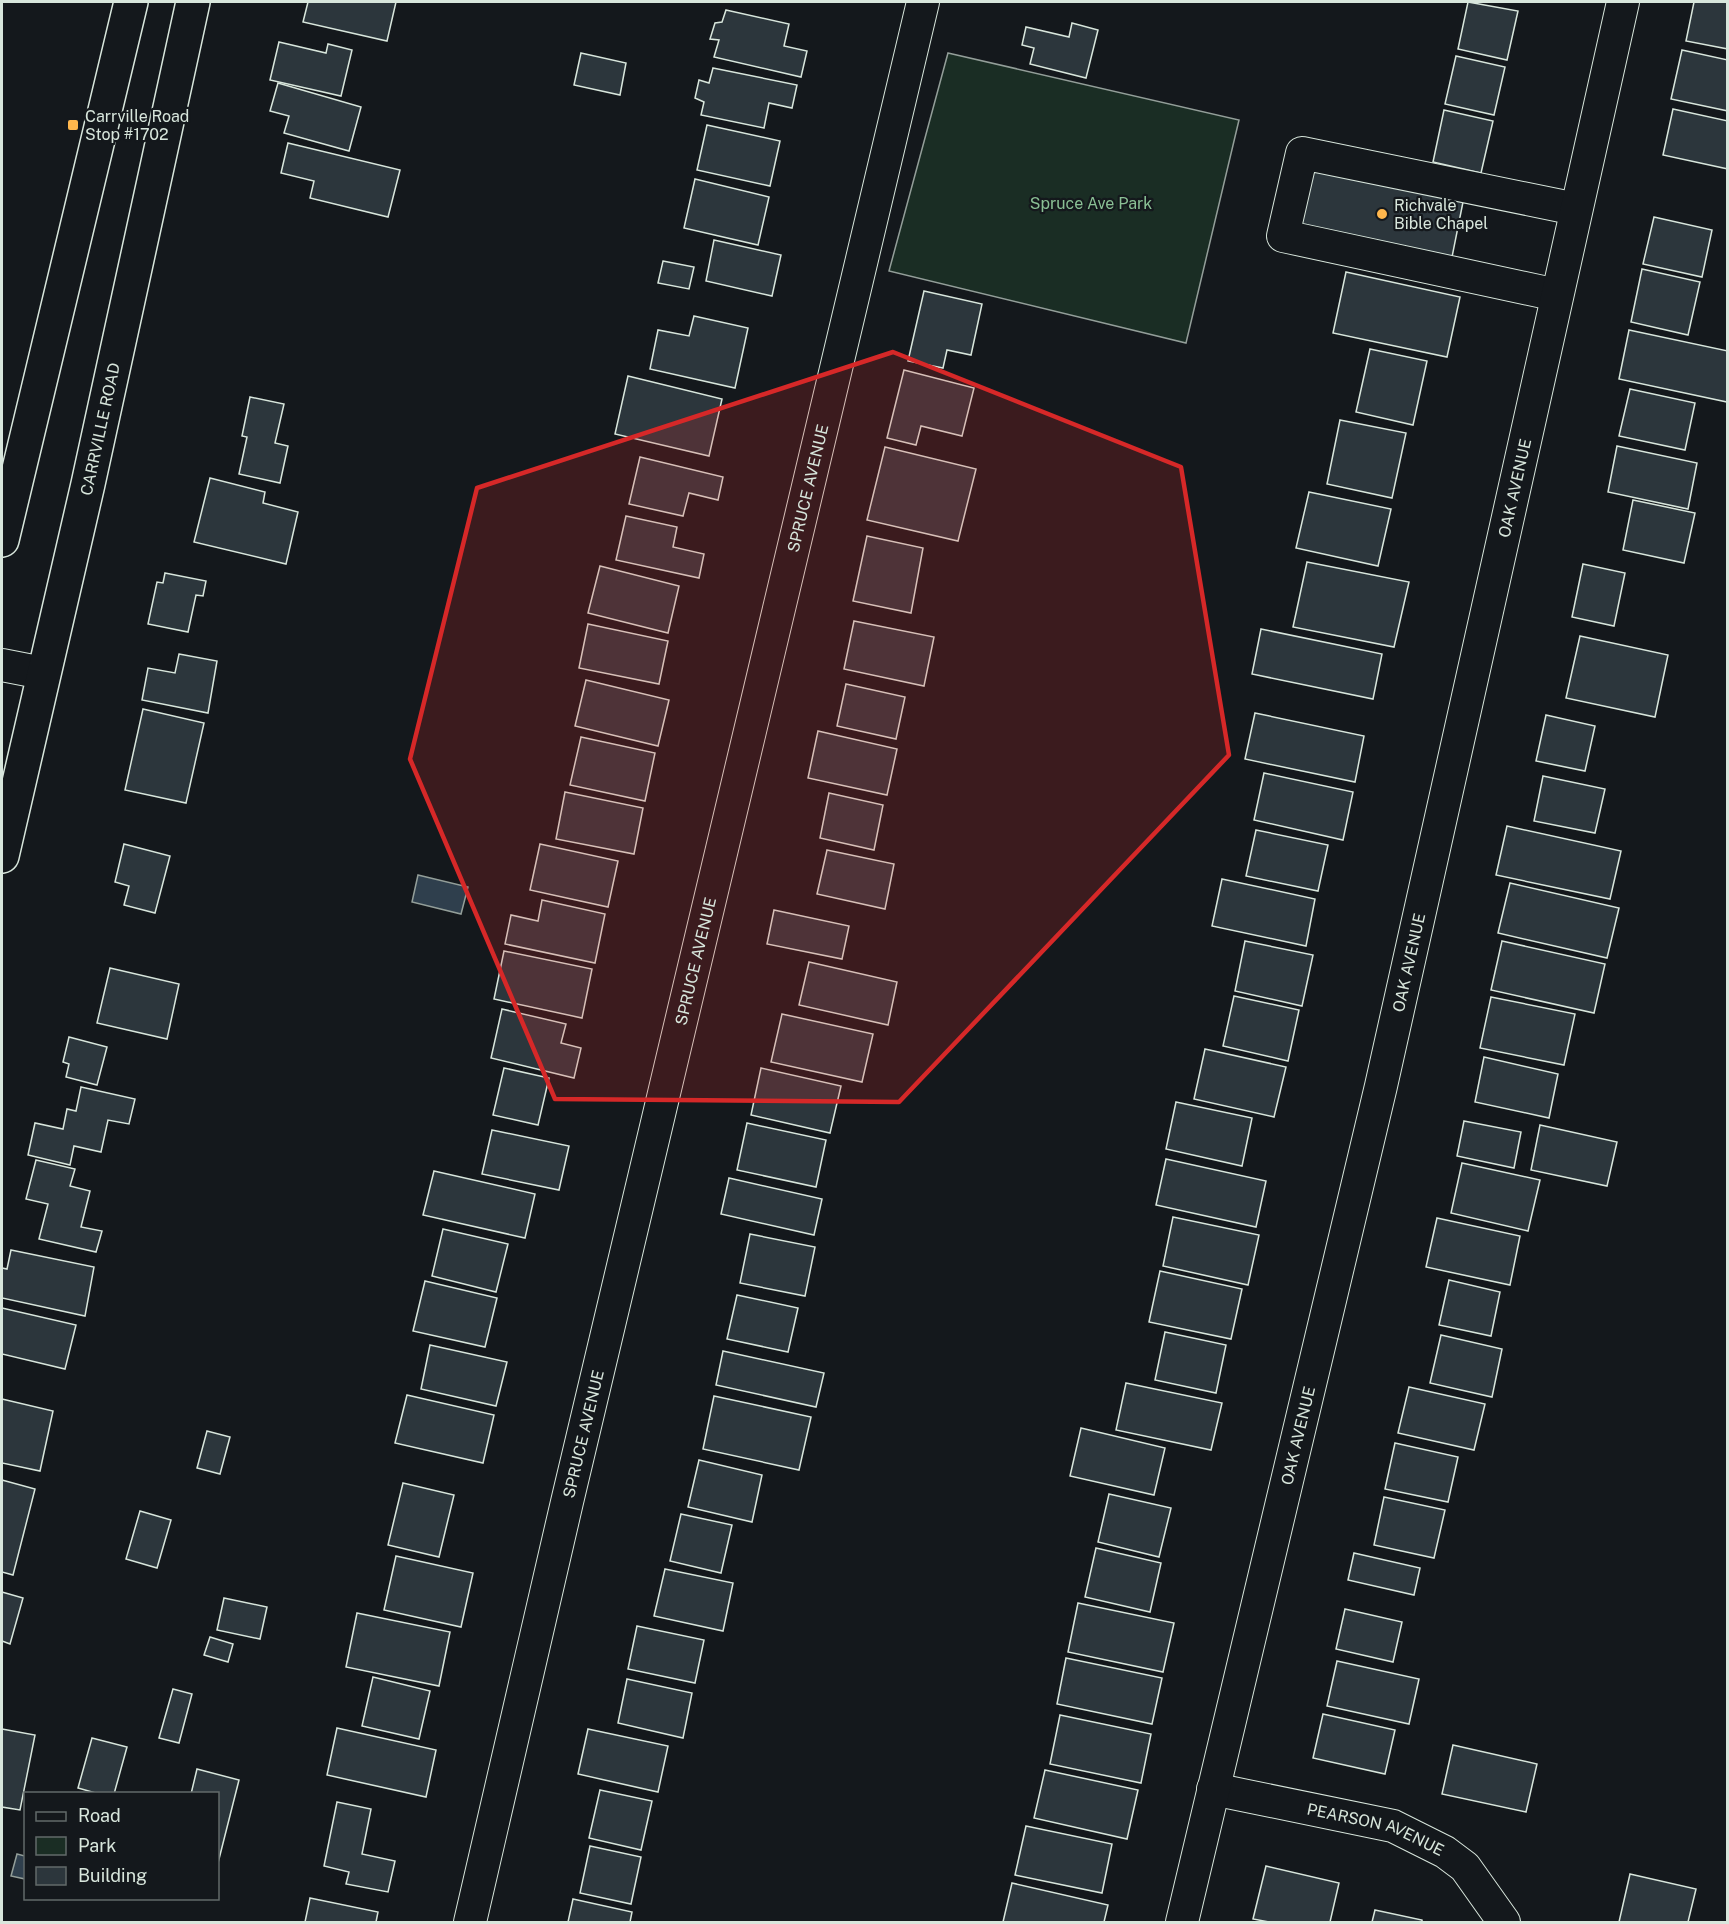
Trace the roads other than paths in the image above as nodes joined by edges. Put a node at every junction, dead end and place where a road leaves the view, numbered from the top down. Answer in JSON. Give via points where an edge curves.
{"nodes":[{"id":1,"x":130,"y":2,"type":"edge"},
{"id":2,"x":193,"y":2,"type":"edge"},
{"id":3,"x":923,"y":2,"type":"edge"},
{"id":4,"x":1623,"y":2,"type":"edge"},
{"id":5,"x":1576,"y":208,"type":"junction"},
{"id":6,"x":1557,"y":295,"type":"junction"},
{"id":7,"x":2,"y":540,"type":"edge"},
{"id":8,"x":2,"y":665,"type":"edge"},
{"id":9,"x":43,"y":673,"type":"junction"},
{"id":10,"x":2,"y":856,"type":"edge"},
{"id":11,"x":1213,"y":1789,"type":"junction"},
{"id":12,"x":470,"y":1923,"type":"edge"},
{"id":13,"x":1182,"y":1923,"type":"edge"},
{"id":14,"x":1504,"y":1923,"type":"edge"}],
"edges":[{"from":1,"to":7,"type":"main road"},
{"from":2,"to":9,"type":"main road","name":"CARRVILLE ROAD"},
{"from":3,"to":12,"type":"street","name":"SPRUCE AVENUE"},
{"from":4,"to":5,"type":"street","name":"OAK AVENUE"},
{"from":5,"to":6,"type":"street","name":"OAK AVENUE"},
{"from":5,"to":6,"type":"street","via":[[1302,153],[1283,236]]},
{"from":6,"to":11,"type":"street","name":"OAK AVENUE","via":[[1384,1074]]},
{"from":8,"to":9,"type":"street"},
{"from":9,"to":10,"type":"main road","name":"CARRVILLE ROAD"},
{"from":11,"to":13,"type":"street","name":"OAK AVENUE"},
{"from":11,"to":14,"type":"street","name":"PEARSON AVENUE","via":[[1393,1826],[1445,1852],[1465,1867]]}]}
